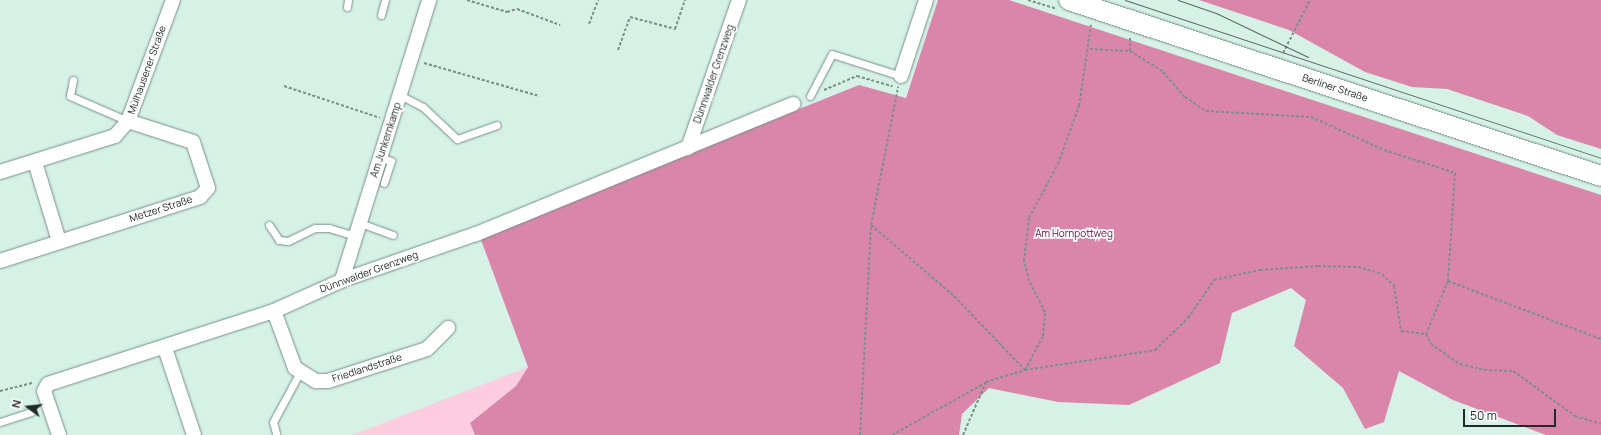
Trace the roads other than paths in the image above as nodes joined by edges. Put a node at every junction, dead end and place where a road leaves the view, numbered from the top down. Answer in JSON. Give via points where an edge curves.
{"nodes":[{"id":1,"x":173,"y":0,"type":"edge"},
{"id":2,"x":384,"y":0,"type":"edge"},
{"id":3,"x":430,"y":0,"type":"edge"},
{"id":4,"x":739,"y":0,"type":"edge"},
{"id":5,"x":926,"y":0,"type":"edge"},
{"id":6,"x":1069,"y":0,"type":"edge"},
{"id":7,"x":381,"y":15,"type":"dead end"},
{"id":8,"x":74,"y":80,"type":"dead end"},
{"id":9,"x":900,"y":82,"type":"joint"},
{"id":10,"x":400,"y":95,"type":"junction"},
{"id":11,"x":810,"y":96,"type":"road end"},
{"id":12,"x":793,"y":104,"type":"dead end"},
{"id":13,"x":128,"y":121,"type":"junction"},
{"id":14,"x":497,"y":125,"type":"dead end"},
{"id":15,"x":688,"y":148,"type":"junction"},
{"id":16,"x":380,"y":157,"type":"junction"},
{"id":17,"x":35,"y":162,"type":"junction"},
{"id":18,"x":0,"y":172,"type":"edge"},
{"id":19,"x":1601,"y":176,"type":"edge"},
{"id":20,"x":384,"y":183,"type":"dead end"},
{"id":21,"x":269,"y":225,"type":"dead end"},
{"id":22,"x":358,"y":230,"type":"junction"},
{"id":23,"x":393,"y":235,"type":"dead end"},
{"id":24,"x":59,"y":241,"type":"junction"},
{"id":25,"x":0,"y":261,"type":"edge"},
{"id":26,"x":342,"y":280,"type":"junction"},
{"id":27,"x":274,"y":311,"type":"junction"},
{"id":28,"x":448,"y":328,"type":"dead end"},
{"id":29,"x":165,"y":348,"type":"junction"},
{"id":30,"x":299,"y":374,"type":"junction"},
{"id":31,"x":31,"y":412,"type":"dead end"},
{"id":32,"x":0,"y":422,"type":"edge"},
{"id":33,"x":276,"y":433,"type":"dead end"},
{"id":34,"x":59,"y":435,"type":"edge"},
{"id":35,"x":194,"y":435,"type":"edge"}],
"edges":[{"from":1,"to":13,"type":"street","name":"Mülhausener Straße"},
{"from":2,"to":7,"type":"lane"},
{"from":3,"to":10,"type":"street","name":"Am Junkernkamp"},
{"from":4,"to":15,"type":"street","name":"Dünnwalder Grenzweg"},
{"from":5,"to":9,"type":"street"},
{"from":6,"to":19,"type":"main road","name":"Berliner Straße"},
{"from":8,"to":13,"type":"lane","via":[[70,96]]},
{"from":9,"to":11,"type":"lane","via":[[832,54]]},
{"from":10,"to":14,"type":"lane","via":[[423,107],[457,139]]},
{"from":10,"to":16,"type":"street","name":"Am Junkernkamp"},
{"from":12,"to":15,"type":"street","name":"Dünnwalder Grenzweg"},
{"from":13,"to":17,"type":"street","name":"Mülhausener Straße","via":[[115,136]]},
{"from":13,"to":24,"type":"street","name":"Metzer Straße","via":[[193,142],[208,188],[200,197]]},
{"from":15,"to":26,"type":"street","name":"Dünnwalder Grenzweg","via":[[476,234]]},
{"from":16,"to":20,"type":"lane","via":[[391,161]]},
{"from":16,"to":22,"type":"street","name":"Am Junkernkamp"},
{"from":17,"to":18,"type":"street","name":"Mülhausener Straße"},
{"from":17,"to":24,"type":"street"},
{"from":21,"to":22,"type":"lane","via":[[278,240],[288,241],[315,228]]},
{"from":22,"to":23,"type":"lane"},
{"from":22,"to":26,"type":"street","name":"Am Junkernkamp"},
{"from":24,"to":25,"type":"street","name":"Metzer Straße"},
{"from":26,"to":27,"type":"street","name":"Dünnwalder Grenzweg"},
{"from":27,"to":29,"type":"street","name":"Dünnwalder Grenzweg"},
{"from":27,"to":30,"type":"street"},
{"from":28,"to":30,"type":"street","name":"Friedlandstraße","via":[[427,349],[328,381],[310,380]]},
{"from":29,"to":34,"type":"street","name":"Dünnwalder Grenzweg","via":[[44,387]]},
{"from":29,"to":35,"type":"street"},
{"from":30,"to":33,"type":"lane","via":[[272,422]]},
{"from":31,"to":32,"type":"lane"}]}
